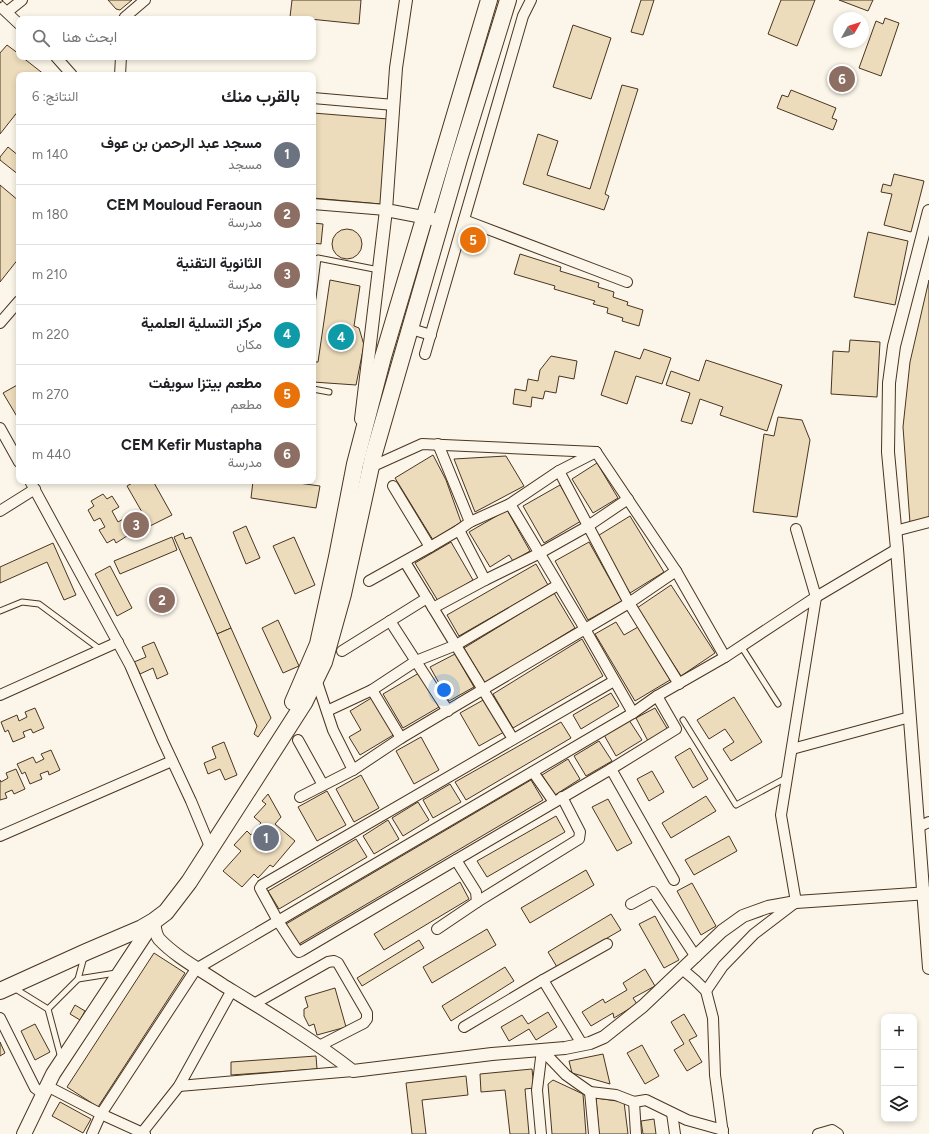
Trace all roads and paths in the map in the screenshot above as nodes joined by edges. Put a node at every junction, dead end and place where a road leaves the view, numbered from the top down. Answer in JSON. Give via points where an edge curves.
{"nodes":[{"id":1,"x":22,"y":0,"type":"edge"},
{"id":2,"x":145,"y":0,"type":"edge"},
{"id":3,"x":406,"y":0,"type":"edge"},
{"id":4,"x":489,"y":0,"type":"edge"},
{"id":5,"x":508,"y":0,"type":"edge"},
{"id":6,"x":531,"y":0,"type":"edge"},
{"id":7,"x":3,"y":9,"type":"edge"},
{"id":8,"x":127,"y":16,"type":"edge"},
{"id":9,"x":16,"y":21,"type":"edge"},
{"id":10,"x":59,"y":60,"type":"edge"},
{"id":11,"x":121,"y":60,"type":"edge"},
{"id":12,"x":69,"y":72,"type":"edge"},
{"id":13,"x":120,"y":72,"type":"edge"},
{"id":14,"x":316,"y":98,"type":"edge"},
{"id":15,"x":394,"y":105,"type":"junction"},
{"id":16,"x":316,"y":204,"type":"edge"},
{"id":17,"x":386,"y":210,"type":"junction"},
{"id":18,"x":929,"y":212,"type":"edge"},
{"id":19,"x":424,"y":217,"type":"junction"},
{"id":20,"x":442,"y":220,"type":"junction"},
{"id":21,"x":464,"y":220,"type":"junction"},
{"id":22,"x":379,"y":270,"type":"junction"},
{"id":23,"x":316,"y":274,"type":"edge"},
{"id":24,"x":627,"y":282,"type":"dead end"},
{"id":25,"x":16,"y":304,"type":"edge"},
{"id":26,"x":0,"y":323,"type":"edge"},
{"id":27,"x":411,"y":329,"type":"junction"},
{"id":28,"x":431,"y":335,"type":"junction"},
{"id":29,"x":425,"y":354,"type":"dead end"},
{"id":30,"x":316,"y":390,"type":"edge"},
{"id":31,"x":329,"y":392,"type":"dead end"},
{"id":32,"x":0,"y":428,"type":"edge"},
{"id":33,"x":438,"y":444,"type":"junction"},
{"id":34,"x":596,"y":452,"type":"junction"},
{"id":35,"x":16,"y":457,"type":"edge"},
{"id":36,"x":355,"y":464,"type":"junction"},
{"id":37,"x":371,"y":467,"type":"junction"},
{"id":38,"x":559,"y":472,"type":"junction"},
{"id":39,"x":32,"y":485,"type":"edge"},
{"id":40,"x":393,"y":486,"type":"dead end"},
{"id":41,"x":628,"y":499,"type":"junction"},
{"id":42,"x":510,"y":504,"type":"junction"},
{"id":43,"x":0,"y":510,"type":"edge"},
{"id":44,"x":470,"y":522,"type":"junction"},
{"id":45,"x":929,"y":522,"type":"edge"},
{"id":46,"x":588,"y":526,"type":"junction"},
{"id":47,"x":796,"y":529,"type":"dead end"},
{"id":48,"x":459,"y":530,"type":"junction"},
{"id":49,"x":895,"y":531,"type":"junction"},
{"id":50,"x":430,"y":547,"type":"junction"},
{"id":51,"x":897,"y":549,"type":"junction"},
{"id":52,"x":540,"y":553,"type":"junction"},
{"id":53,"x":405,"y":562,"type":"junction"},
{"id":54,"x":676,"y":571,"type":"junction"},
{"id":55,"x":485,"y":580,"type":"junction"},
{"id":56,"x":369,"y":581,"type":"dead end"},
{"id":57,"x":558,"y":585,"type":"junction"},
{"id":58,"x":816,"y":597,"type":"junction"},
{"id":59,"x":427,"y":598,"type":"junction"},
{"id":60,"x":629,"y":603,"type":"junction"},
{"id":61,"x":433,"y":608,"type":"junction"},
{"id":62,"x":0,"y":611,"type":"edge"},
{"id":63,"x":390,"y":621,"type":"junction"},
{"id":64,"x":585,"y":629,"type":"junction"},
{"id":65,"x":118,"y":642,"type":"junction"},
{"id":66,"x":456,"y":645,"type":"junction"},
{"id":67,"x":742,"y":646,"type":"junction"},
{"id":68,"x":101,"y":650,"type":"junction"},
{"id":69,"x":342,"y":651,"type":"dead end"},
{"id":70,"x":725,"y":657,"type":"junction"},
{"id":71,"x":416,"y":661,"type":"junction"},
{"id":72,"x":316,"y":679,"type":"junction"},
{"id":73,"x":614,"y":680,"type":"junction"},
{"id":74,"x":679,"y":684,"type":"junction"},
{"id":75,"x":372,"y":690,"type":"junction"},
{"id":76,"x":483,"y":690,"type":"junction"},
{"id":77,"x":0,"y":695,"type":"edge"},
{"id":78,"x":658,"y":696,"type":"junction"},
{"id":79,"x":778,"y":704,"type":"dead end"},
{"id":80,"x":327,"y":711,"type":"junction"},
{"id":81,"x":448,"y":711,"type":"junction"},
{"id":82,"x":634,"y":713,"type":"junction"},
{"id":83,"x":910,"y":717,"type":"junction"},
{"id":84,"x":683,"y":720,"type":"dead end"},
{"id":85,"x":401,"y":738,"type":"junction"},
{"id":86,"x":513,"y":739,"type":"junction"},
{"id":87,"x":298,"y":740,"type":"dead end"},
{"id":88,"x":792,"y":749,"type":"junction"},
{"id":89,"x":172,"y":761,"type":"junction"},
{"id":90,"x":611,"y":769,"type":"junction"},
{"id":91,"x":353,"y":770,"type":"junction"},
{"id":92,"x":533,"y":772,"type":"junction"},
{"id":93,"x":788,"y":777,"type":"junction"},
{"id":94,"x":323,"y":785,"type":"junction"},
{"id":95,"x":300,"y":797,"type":"dead end"},
{"id":96,"x":558,"y":800,"type":"junction"},
{"id":97,"x":924,"y":824,"type":"edge"},
{"id":98,"x":0,"y":836,"type":"edge"},
{"id":99,"x":209,"y":844,"type":"junction"},
{"id":100,"x":456,"y":860,"type":"junction"},
{"id":101,"x":674,"y":880,"type":"dead end"},
{"id":102,"x":926,"y":893,"type":"edge"},
{"id":103,"x":476,"y":902,"type":"junction"},
{"id":104,"x":796,"y":902,"type":"junction"},
{"id":105,"x":631,"y":904,"type":"dead end"},
{"id":106,"x":154,"y":921,"type":"junction"},
{"id":107,"x":278,"y":921,"type":"junction"},
{"id":108,"x":437,"y":929,"type":"dead end"},
{"id":109,"x":607,"y":944,"type":"dead end"},
{"id":110,"x":86,"y":952,"type":"junction"},
{"id":111,"x":696,"y":957,"type":"junction"},
{"id":112,"x":929,"y":968,"type":"edge"},
{"id":113,"x":196,"y":969,"type":"junction"},
{"id":114,"x":682,"y":970,"type":"junction"},
{"id":115,"x":120,"y":972,"type":"junction"},
{"id":116,"x":78,"y":979,"type":"junction"},
{"id":117,"x":543,"y":980,"type":"junction"},
{"id":118,"x":4,"y":986,"type":"edge"},
{"id":119,"x":232,"y":990,"type":"junction"},
{"id":120,"x":706,"y":992,"type":"junction"},
{"id":121,"x":254,"y":1004,"type":"junction"},
{"id":122,"x":48,"y":1009,"type":"junction"},
{"id":123,"x":0,"y":1018,"type":"edge"},
{"id":124,"x":464,"y":1027,"type":"dead end"},
{"id":125,"x":582,"y":1044,"type":"junction"},
{"id":126,"x":319,"y":1046,"type":"junction"},
{"id":127,"x":542,"y":1050,"type":"junction"},
{"id":128,"x":62,"y":1060,"type":"junction"},
{"id":129,"x":353,"y":1071,"type":"junction"},
{"id":130,"x":179,"y":1086,"type":"junction"},
{"id":131,"x":45,"y":1090,"type":"junction"},
{"id":132,"x":590,"y":1092,"type":"junction"},
{"id":133,"x":634,"y":1102,"type":"junction"},
{"id":134,"x":672,"y":1113,"type":"junction"},
{"id":135,"x":101,"y":1114,"type":"junction"},
{"id":136,"x":723,"y":1132,"type":"edge"},
{"id":137,"x":143,"y":1133,"type":"edge"},
{"id":138,"x":24,"y":1134,"type":"edge"},
{"id":139,"x":92,"y":1134,"type":"edge"},
{"id":140,"x":541,"y":1134,"type":"edge"},
{"id":141,"x":594,"y":1134,"type":"edge"},
{"id":142,"x":636,"y":1134,"type":"edge"},
{"id":143,"x":675,"y":1134,"type":"edge"},
{"id":144,"x":818,"y":1134,"type":"edge"},
{"id":145,"x":838,"y":1134,"type":"edge"}],
"edges":[{"from":1,"to":7,"type":"street"},
{"from":2,"to":8,"type":"street"},
{"from":3,"to":15,"type":"street","via":[[396,68]]},
{"from":4,"to":19,"type":"main road"},
{"from":5,"to":20,"type":"main road"},
{"from":6,"to":21,"type":"street","via":[[523,16]]},
{"from":7,"to":9,"type":"street"},
{"from":10,"to":12,"type":"street"},
{"from":11,"to":13,"type":"street"},
{"from":14,"to":15,"type":"street"},
{"from":15,"to":17,"type":"street"},
{"from":16,"to":17,"type":"street"},
{"from":17,"to":19,"type":"street"},
{"from":17,"to":22,"type":"street"},
{"from":18,"to":49,"type":"street","via":[[894,346],[889,383],[888,452]]},
{"from":19,"to":20,"type":"street"},
{"from":19,"to":36,"type":"main road"},
{"from":20,"to":27,"type":"main road"},
{"from":21,"to":24,"type":"street"},
{"from":21,"to":28,"type":"street"},
{"from":22,"to":23,"type":"lane","via":[[318,258]]},
{"from":22,"to":36,"type":"street"},
{"from":25,"to":26,"type":"street"},
{"from":27,"to":28,"type":"street"},
{"from":27,"to":37,"type":"main road"},
{"from":28,"to":29,"type":"street"},
{"from":30,"to":31,"type":"lane"},
{"from":32,"to":35,"type":"street"},
{"from":33,"to":34,"type":"street"},
{"from":33,"to":37,"type":"street","via":[[422,444]]},
{"from":33,"to":44,"type":"street"},
{"from":34,"to":38,"type":"street"},
{"from":34,"to":41,"type":"street"},
{"from":36,"to":37,"type":"street"},
{"from":36,"to":99,"type":"main road","via":[[318,644],[280,727],[227,807]]},
{"from":37,"to":72,"type":"main road","via":[[343,594],[324,662]]},
{"from":38,"to":42,"type":"street"},
{"from":38,"to":46,"type":"street"},
{"from":39,"to":43,"type":"street"},
{"from":39,"to":65,"type":"street"},
{"from":40,"to":50,"type":"street"},
{"from":41,"to":46,"type":"street"},
{"from":41,"to":54,"type":"street"},
{"from":42,"to":44,"type":"street"},
{"from":42,"to":52,"type":"street"},
{"from":44,"to":48,"type":"street"},
{"from":45,"to":49,"type":"street"},
{"from":46,"to":52,"type":"street"},
{"from":46,"to":60,"type":"street"},
{"from":47,"to":58,"type":"street"},
{"from":48,"to":50,"type":"street"},
{"from":48,"to":55,"type":"street"},
{"from":49,"to":51,"type":"street"},
{"from":50,"to":53,"type":"street"},
{"from":51,"to":58,"type":"street"},
{"from":51,"to":83,"type":"street"},
{"from":52,"to":55,"type":"street"},
{"from":52,"to":57,"type":"street"},
{"from":53,"to":56,"type":"street"},
{"from":53,"to":59,"type":"street"},
{"from":54,"to":60,"type":"street"},
{"from":54,"to":70,"type":"street"},
{"from":55,"to":61,"type":"street"},
{"from":57,"to":64,"type":"street"},
{"from":57,"to":66,"type":"street"},
{"from":58,"to":67,"type":"street"},
{"from":58,"to":88,"type":"street"},
{"from":59,"to":61,"type":"street"},
{"from":59,"to":63,"type":"street"},
{"from":60,"to":64,"type":"street"},
{"from":60,"to":74,"type":"street"},
{"from":61,"to":66,"type":"street"},
{"from":62,"to":68,"type":"lane","via":[[22,602],[39,604]]},
{"from":63,"to":69,"type":"street"},
{"from":63,"to":71,"type":"street"},
{"from":64,"to":73,"type":"street"},
{"from":64,"to":76,"type":"street"},
{"from":65,"to":68,"type":"street"},
{"from":65,"to":89,"type":"street"},
{"from":66,"to":71,"type":"street"},
{"from":66,"to":76,"type":"street"},
{"from":67,"to":70,"type":"street"},
{"from":67,"to":79,"type":"lane"},
{"from":68,"to":77,"type":"street"},
{"from":70,"to":74,"type":"street"},
{"from":71,"to":75,"type":"street"},
{"from":71,"to":81,"type":"street"},
{"from":72,"to":80,"type":"street"},
{"from":72,"to":99,"type":"main road","via":[[304,703]]},
{"from":73,"to":82,"type":"street"},
{"from":73,"to":86,"type":"street"},
{"from":74,"to":78,"type":"street"},
{"from":75,"to":80,"type":"street"},
{"from":75,"to":85,"type":"street"},
{"from":76,"to":81,"type":"street"},
{"from":76,"to":86,"type":"street"},
{"from":78,"to":82,"type":"street"},
{"from":78,"to":90,"type":"street","via":[[676,729]]},
{"from":80,"to":91,"type":"street","via":[[333,730]]},
{"from":81,"to":85,"type":"street"},
{"from":82,"to":92,"type":"street"},
{"from":83,"to":88,"type":"street"},
{"from":83,"to":97,"type":"street"},
{"from":84,"to":93,"type":"lane","via":[[736,805]]},
{"from":85,"to":91,"type":"street"},
{"from":86,"to":107,"type":"street","via":[[262,885],[260,888]]},
{"from":87,"to":94,"type":"street"},
{"from":88,"to":93,"type":"street"},
{"from":89,"to":98,"type":"street"},
{"from":89,"to":99,"type":"street"},
{"from":90,"to":96,"type":"street"},
{"from":90,"to":101,"type":"street"},
{"from":91,"to":94,"type":"street"},
{"from":92,"to":96,"type":"street"},
{"from":92,"to":107,"type":"street"},
{"from":93,"to":104,"type":"street","via":[[782,815]]},
{"from":94,"to":95,"type":"street"},
{"from":96,"to":100,"type":"street"},
{"from":96,"to":103,"type":"street","via":[[580,832],[579,839]]},
{"from":97,"to":102,"type":"street"},
{"from":99,"to":106,"type":"main road","via":[[189,882],[166,912]]},
{"from":99,"to":118,"type":"main road","via":[[158,908],[136,922]]},
{"from":100,"to":103,"type":"street","via":[[476,892]]},
{"from":100,"to":107,"type":"street","via":[[299,952]]},
{"from":102,"to":104,"type":"street"},
{"from":102,"to":112,"type":"street"},
{"from":103,"to":108,"type":"street"},
{"from":104,"to":111,"type":"street","via":[[768,907],[743,916],[722,931]]},
{"from":104,"to":120,"type":"street","via":[[754,934],[723,966]]},
{"from":105,"to":111,"type":"street","via":[[653,892]]},
{"from":106,"to":110,"type":"main road"},
{"from":106,"to":113,"type":"street","via":[[157,937]]},
{"from":106,"to":115,"type":"main road"},
{"from":107,"to":113,"type":"street"},
{"from":109,"to":117,"type":"street"},
{"from":110,"to":116,"type":"lane"},
{"from":110,"to":118,"type":"main road"},
{"from":111,"to":114,"type":"street"},
{"from":113,"to":119,"type":"street"},
{"from":113,"to":135,"type":"street"},
{"from":114,"to":120,"type":"street"},
{"from":114,"to":125,"type":"street","via":[[644,1006],[604,1037]]},
{"from":115,"to":116,"type":"lane"},
{"from":115,"to":128,"type":"main road"},
{"from":116,"to":122,"type":"lane"},
{"from":117,"to":124,"type":"street"},
{"from":117,"to":125,"type":"street"},
{"from":118,"to":122,"type":"lane"},
{"from":119,"to":121,"type":"street"},
{"from":119,"to":130,"type":"street"},
{"from":120,"to":136,"type":"street","via":[[713,1018],[715,1075]]},
{"from":121,"to":126,"type":"street"},
{"from":121,"to":126,"type":"street","via":[[334,960],[367,1013],[367,1019],[364,1023]]},
{"from":122,"to":128,"type":"lane"},
{"from":123,"to":131,"type":"street","via":[[35,1088]]},
{"from":125,"to":127,"type":"street"},
{"from":126,"to":129,"type":"street"},
{"from":127,"to":129,"type":"street"},
{"from":127,"to":132,"type":"street","via":[[566,1075]]},
{"from":127,"to":140,"type":"street","via":[[537,1090]]},
{"from":128,"to":131,"type":"main road"},
{"from":129,"to":130,"type":"street"},
{"from":130,"to":137,"type":"street"},
{"from":131,"to":135,"type":"street"},
{"from":131,"to":138,"type":"main road"},
{"from":132,"to":133,"type":"street","via":[[616,1095]]},
{"from":132,"to":141,"type":"street"},
{"from":133,"to":134,"type":"street","via":[[646,1100]]},
{"from":133,"to":142,"type":"street"},
{"from":134,"to":136,"type":"street"},
{"from":134,"to":143,"type":"street"},
{"from":135,"to":137,"type":"street"},
{"from":135,"to":139,"type":"street"},
{"from":144,"to":145,"type":"street","via":[[832,1130]]}]}
